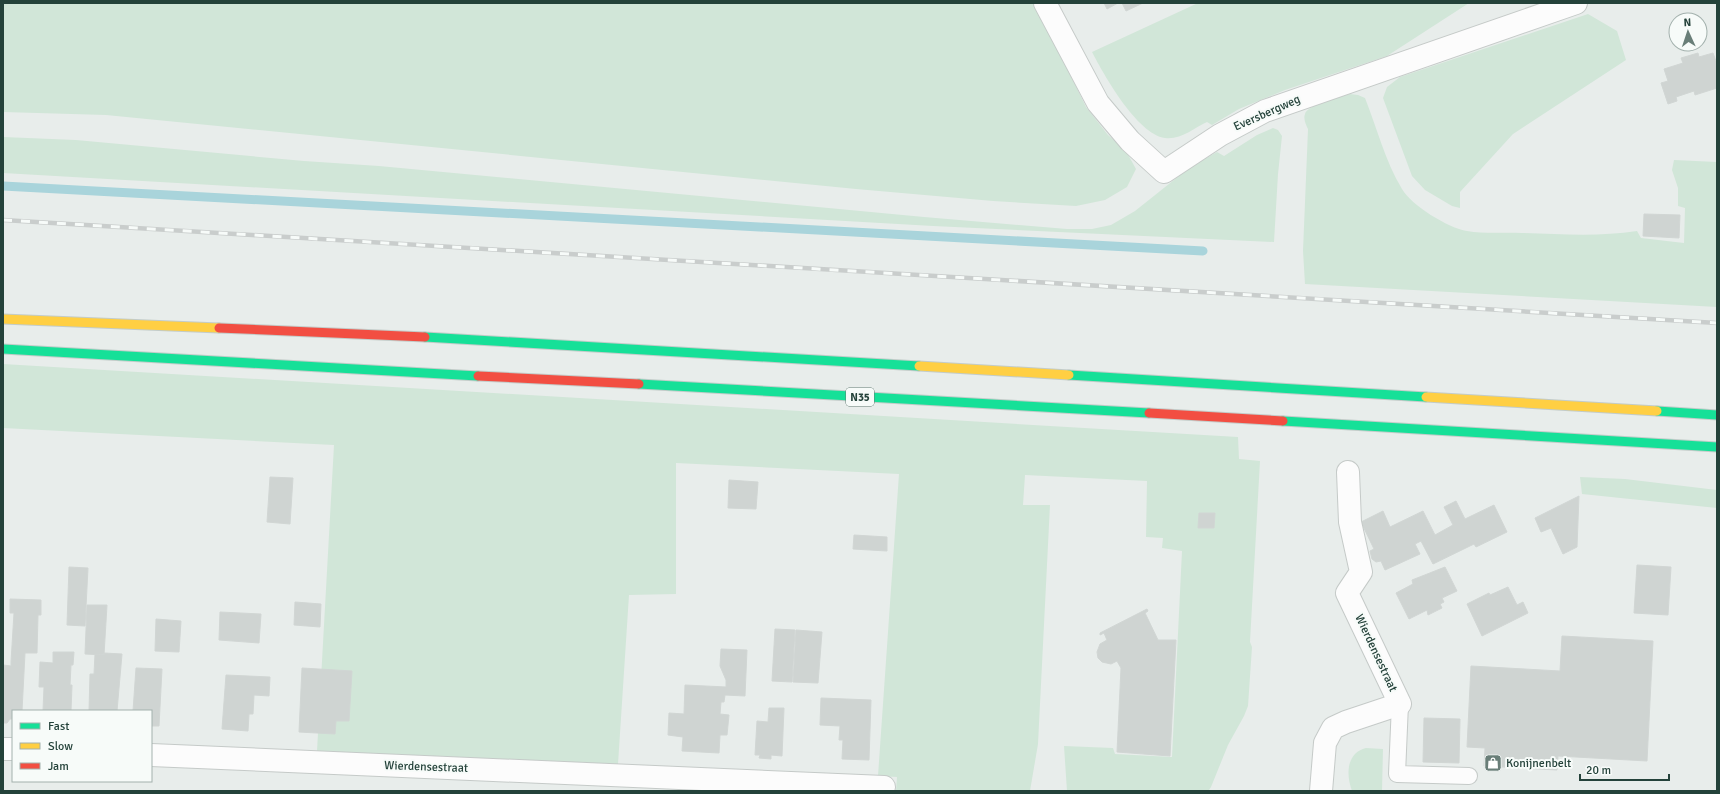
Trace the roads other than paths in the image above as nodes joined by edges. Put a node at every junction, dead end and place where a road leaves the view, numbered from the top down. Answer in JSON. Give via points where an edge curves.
{"nodes":[{"id":1,"x":1045,"y":3,"type":"edge"},
{"id":2,"x":1576,"y":3,"type":"edge"},
{"id":3,"x":3,"y":319,"type":"edge"},
{"id":4,"x":3,"y":349,"type":"edge"},
{"id":5,"x":1717,"y":415,"type":"edge"},
{"id":6,"x":1717,"y":447,"type":"edge"},
{"id":7,"x":1348,"y":472,"type":"dead end"},
{"id":8,"x":1400,"y":704,"type":"junction"},
{"id":9,"x":152,"y":755,"type":"edge"},
{"id":10,"x":1469,"y":776,"type":"dead end"},
{"id":11,"x":701,"y":785,"type":"edge"},
{"id":12,"x":884,"y":787,"type":"dead end"},
{"id":13,"x":1320,"y":791,"type":"edge"}],
"edges":[{"from":1,"to":2,"type":"street","name":"Eversbergweg","via":[[1098,103],[1130,141],[1164,172],[1220,135],[1265,112]]},
{"from":3,"to":5,"type":"main road","via":[[476,339]]},
{"from":4,"to":6,"type":"main road","number":"N35"},
{"from":7,"to":8,"type":"street","name":"Wierdensestraat","via":[[1350,522],[1360,572],[1347,593]]},
{"from":8,"to":10,"type":"lane","via":[[1397,774]]},
{"from":8,"to":13,"type":"street","name":"Wierdensestraat","via":[[1333,728],[1325,743]]},
{"from":9,"to":11,"type":"street","name":"Wierdensestraat"},
{"from":11,"to":12,"type":"street","name":"Wierdensestraat"}]}
